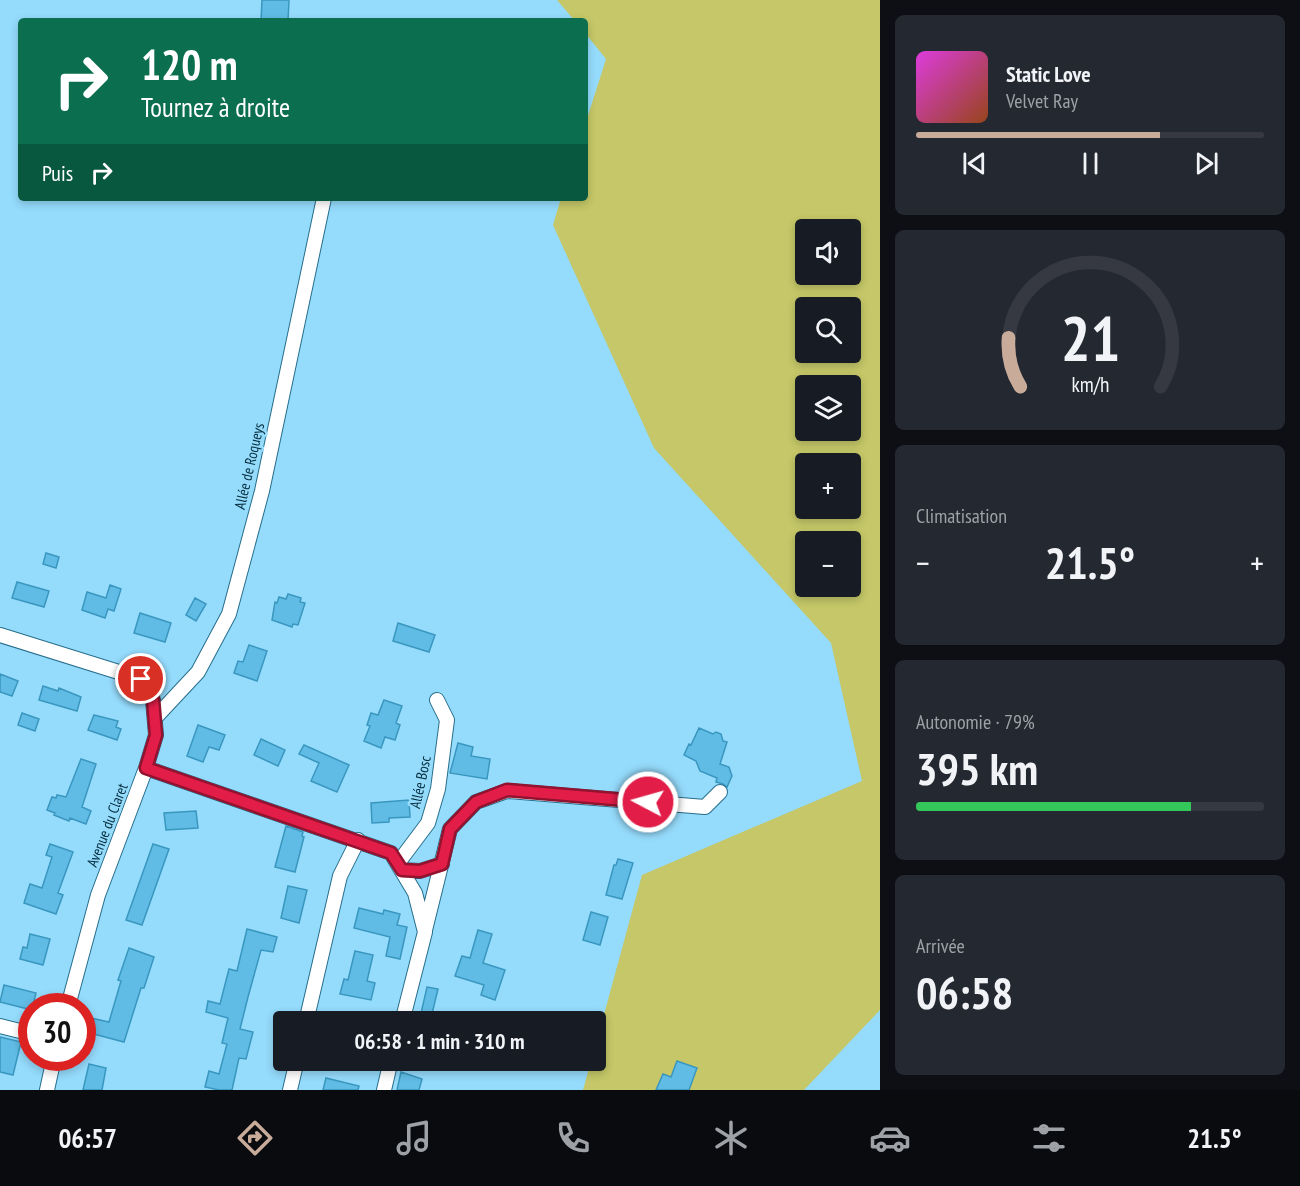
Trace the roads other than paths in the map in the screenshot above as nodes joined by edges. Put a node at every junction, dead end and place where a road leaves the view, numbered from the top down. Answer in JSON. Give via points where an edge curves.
{"nodes":[{"id":1,"x":323,"y":201,"type":"edge"},
{"id":2,"x":0,"y":635,"type":"edge"},
{"id":3,"x":437,"y":700,"type":"dead end"},
{"id":4,"x":154,"y":718,"type":"junction"},
{"id":5,"x":146,"y":768,"type":"junction"},
{"id":6,"x":720,"y":792,"type":"dead end"},
{"id":7,"x":358,"y":840,"type":"junction"},
{"id":8,"x":442,"y":864,"type":"junction"},
{"id":9,"x":400,"y":867,"type":"junction"},
{"id":10,"x":425,"y":932,"type":"junction"},
{"id":11,"x":72,"y":993,"type":"edge"},
{"id":12,"x":309,"y":1011,"type":"edge"},
{"id":13,"x":405,"y":1011,"type":"edge"},
{"id":14,"x":0,"y":1026,"type":"edge"},
{"id":15,"x":18,"y":1030,"type":"edge"},
{"id":16,"x":51,"y":1071,"type":"edge"},
{"id":17,"x":294,"y":1071,"type":"edge"},
{"id":18,"x":389,"y":1071,"type":"edge"},
{"id":19,"x":47,"y":1090,"type":"edge"},
{"id":20,"x":290,"y":1090,"type":"edge"},
{"id":21,"x":384,"y":1090,"type":"edge"}],
"edges":[{"from":1,"to":4,"type":"street","name":"Allée de Roqueys","via":[[262,491],[228,614],[198,672]]},
{"from":2,"to":4,"type":"street","name":"Avenue du Claret","via":[[141,679],[153,700]]},
{"from":3,"to":9,"type":"street","name":"Allée Bosc","via":[[447,720],[438,789],[428,823]]},
{"from":4,"to":5,"type":"street","name":"Avenue du Claret","via":[[156,735]]},
{"from":5,"to":7,"type":"street"},
{"from":5,"to":11,"type":"street","name":"Avenue du Claret","via":[[98,896]]},
{"from":6,"to":8,"type":"street","via":[[705,807],[507,790],[476,802],[450,829]]},
{"from":7,"to":9,"type":"street","via":[[391,853]]},
{"from":7,"to":12,"type":"street","via":[[340,876]]},
{"from":8,"to":9,"type":"street","via":[[420,871]]},
{"from":8,"to":10,"type":"street"},
{"from":9,"to":10,"type":"street","via":[[416,892]]},
{"from":10,"to":13,"type":"street"},
{"from":14,"to":15,"type":"street"},
{"from":16,"to":19,"type":"street"},
{"from":17,"to":20,"type":"street"},
{"from":18,"to":21,"type":"street"}]}
